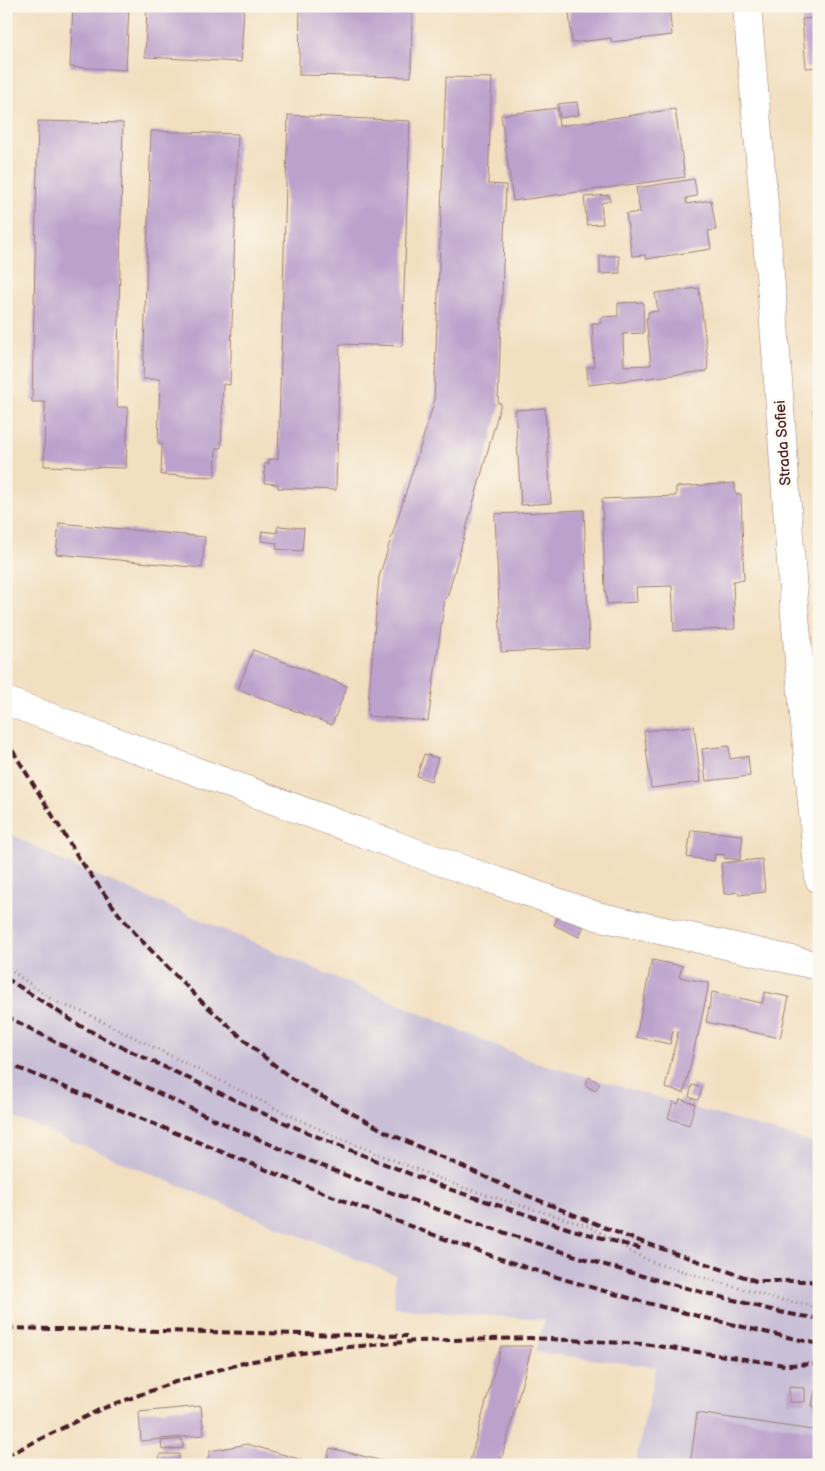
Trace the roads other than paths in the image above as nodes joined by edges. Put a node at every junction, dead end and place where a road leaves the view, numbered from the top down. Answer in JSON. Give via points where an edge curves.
{"nodes":[{"id":1,"x":747,"y":6,"type":"edge"},
{"id":2,"x":6,"y":701,"type":"edge"},
{"id":3,"x":819,"y":879,"type":"edge"},
{"id":4,"x":819,"y":966,"type":"edge"}],
"edges":[{"from":1,"to":3,"type":"street","name":"Strada Sofiei"},
{"from":2,"to":4,"type":"street","via":[[422,855],[597,916]]}]}
